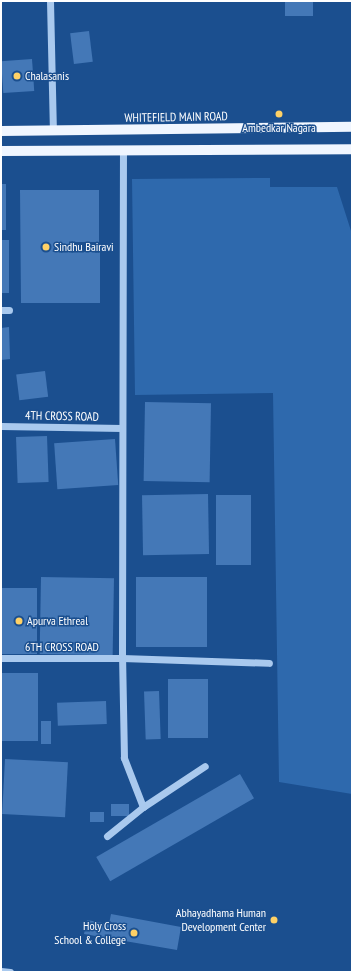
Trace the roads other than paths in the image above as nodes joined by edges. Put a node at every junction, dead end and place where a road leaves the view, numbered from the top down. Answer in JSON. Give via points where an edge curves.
{"nodes":[{"id":1,"x":50,"y":1,"type":"edge"},
{"id":2,"x":352,"y":127,"type":"edge"},
{"id":3,"x":1,"y":131,"type":"edge"},
{"id":4,"x":52,"y":131,"type":"junction"},
{"id":5,"x":352,"y":149,"type":"edge"},
{"id":6,"x":123,"y":150,"type":"junction"},
{"id":7,"x":1,"y":151,"type":"edge"},
{"id":8,"x":1,"y":310,"type":"edge"},
{"id":9,"x":9,"y":310,"type":"dead end"},
{"id":10,"x":1,"y":426,"type":"edge"},
{"id":11,"x":122,"y":428,"type":"junction"},
{"id":12,"x":1,"y":658,"type":"edge"},
{"id":13,"x":122,"y":658,"type":"junction"},
{"id":14,"x":268,"y":663,"type":"dead end"},
{"id":15,"x":205,"y":766,"type":"dead end"},
{"id":16,"x":143,"y":807,"type":"junction"},
{"id":17,"x":107,"y":836,"type":"dead end"},
{"id":18,"x":1,"y":972,"type":"edge"},
{"id":19,"x":10,"y":972,"type":"edge"}],
"edges":[{"from":1,"to":4,"type":"street"},
{"from":2,"to":4,"type":"main road","name":"WHITEFIELD MAIN ROAD"},
{"from":3,"to":4,"type":"main road","name":"WHITEFIELD MAIN ROAD"},
{"from":5,"to":6,"type":"main road"},
{"from":6,"to":7,"type":"main road"},
{"from":6,"to":11,"type":"street"},
{"from":8,"to":9,"type":"street"},
{"from":10,"to":11,"type":"street","name":"4TH CROSS ROAD"},
{"from":11,"to":13,"type":"street"},
{"from":12,"to":13,"type":"street","name":"6TH CROSS ROAD"},
{"from":13,"to":14,"type":"street","name":"6TH CROSS ROAD"},
{"from":13,"to":16,"type":"street","via":[[124,758]]},
{"from":15,"to":16,"type":"street"},
{"from":16,"to":17,"type":"street"},
{"from":18,"to":19,"type":"street"}]}
